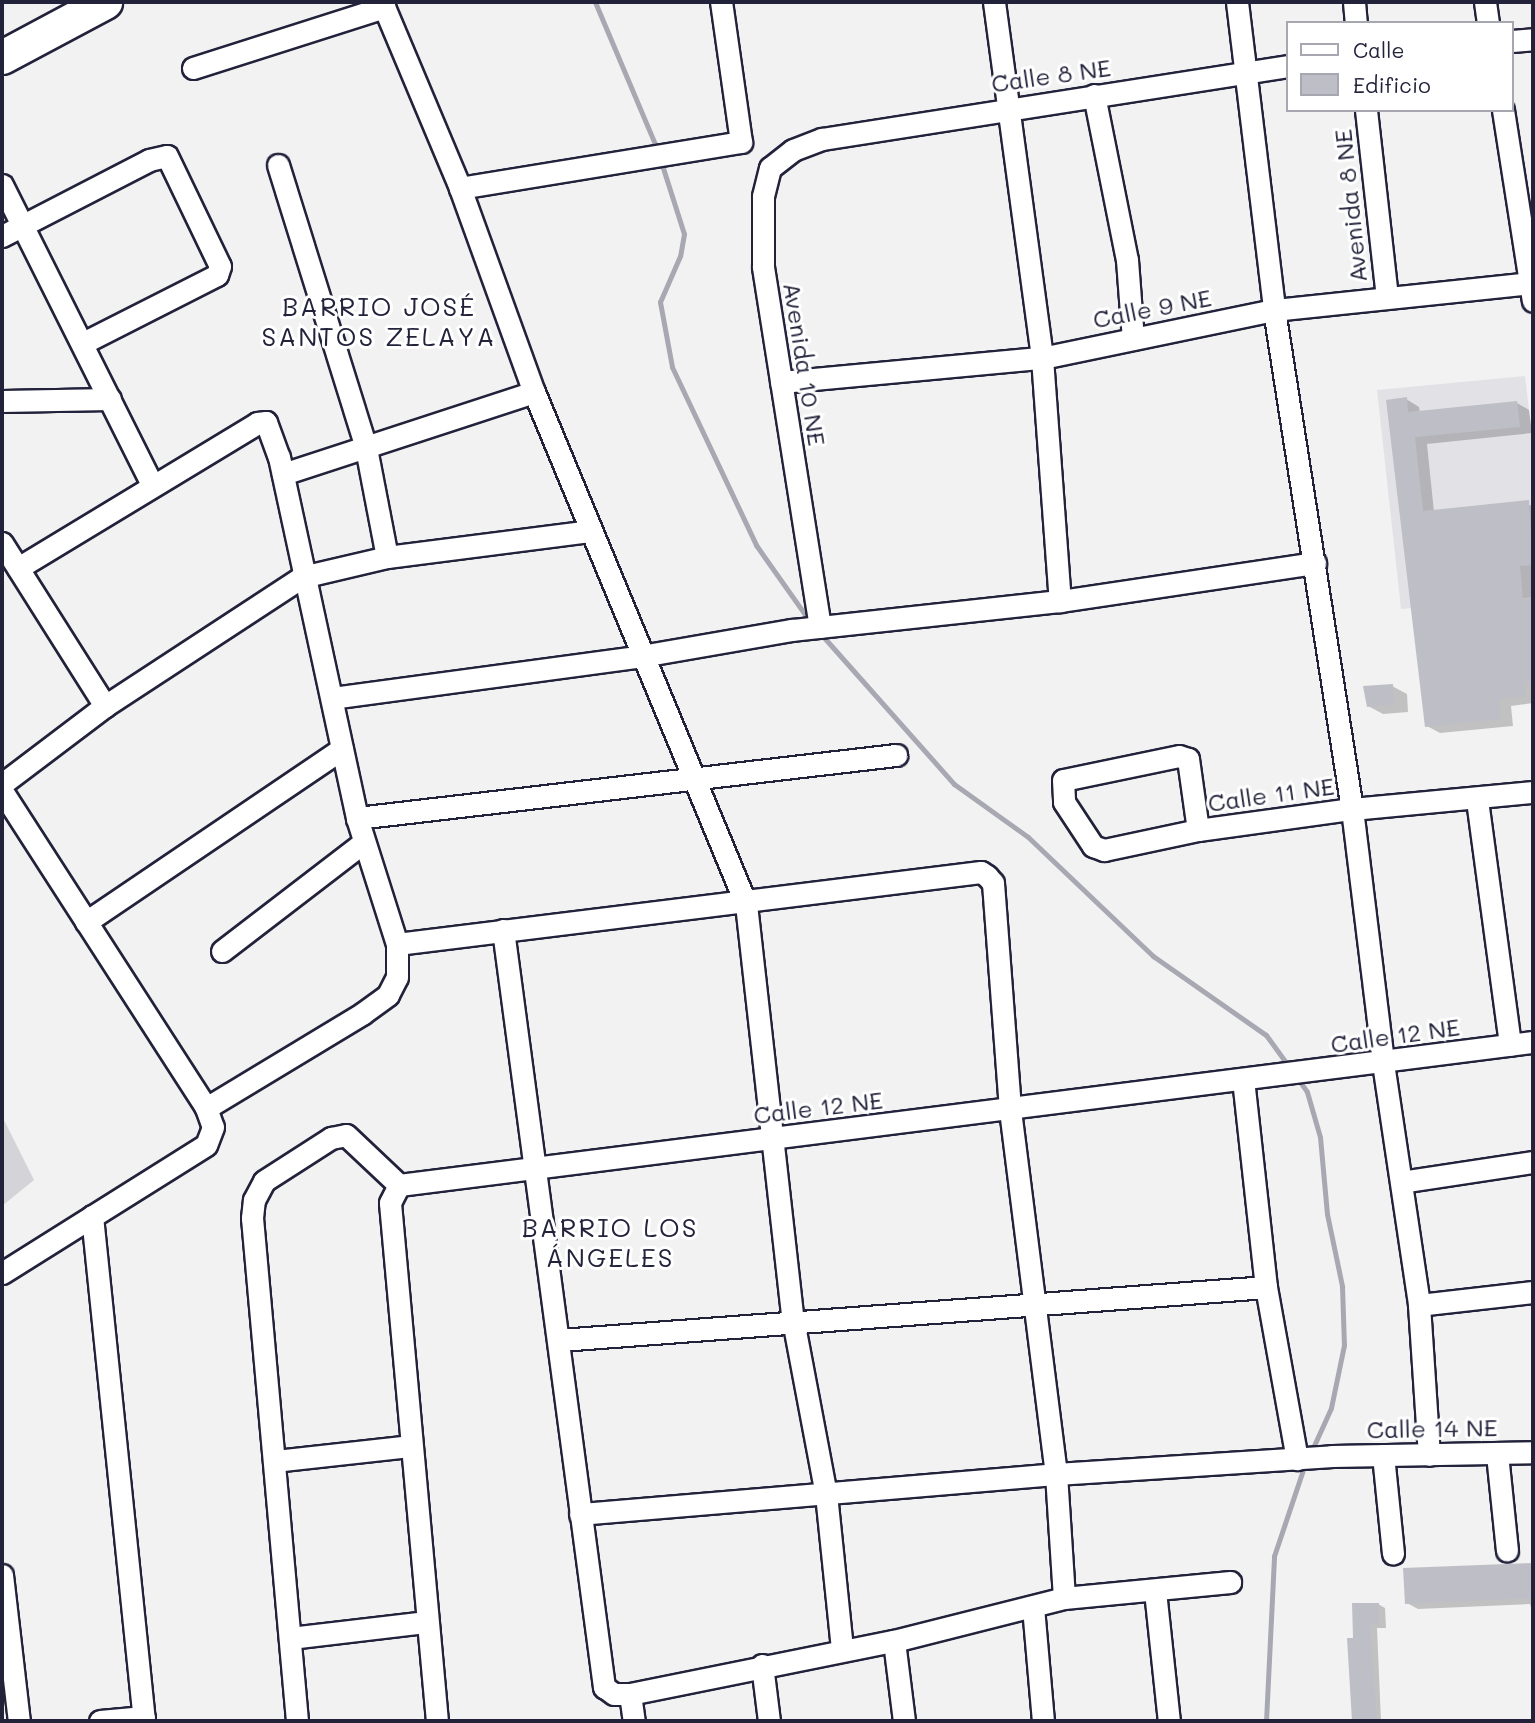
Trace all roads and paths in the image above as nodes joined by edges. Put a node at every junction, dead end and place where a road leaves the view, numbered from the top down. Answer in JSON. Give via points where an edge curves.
{"nodes":[{"id":1,"x":720,"y":2,"type":"edge"},
{"id":2,"x":994,"y":2,"type":"edge"},
{"id":3,"x":1237,"y":2,"type":"edge"},
{"id":4,"x":1354,"y":2,"type":"edge"},
{"id":5,"x":1485,"y":2,"type":"edge"},
{"id":6,"x":383,"y":4,"type":"edge"},
{"id":7,"x":84,"y":6,"type":"edge"},
{"id":8,"x":1356,"y":21,"type":"edge"},
{"id":9,"x":1488,"y":21,"type":"edge"},
{"id":10,"x":1533,"y":39,"type":"edge"},
{"id":11,"x":1514,"y":41,"type":"edge"},
{"id":12,"x":2,"y":57,"type":"edge"},
{"id":13,"x":1286,"y":66,"type":"edge"},
{"id":14,"x":193,"y":68,"type":"dead end"},
{"id":15,"x":1248,"y":72,"type":"junction"},
{"id":16,"x":1094,"y":95,"type":"junction"},
{"id":17,"x":1005,"y":107,"type":"junction"},
{"id":18,"x":1366,"y":112,"type":"edge"},
{"id":19,"x":1503,"y":112,"type":"edge"},
{"id":20,"x":822,"y":139,"type":"joint"},
{"id":21,"x":278,"y":165,"type":"dead end"},
{"id":22,"x":2,"y":185,"type":"edge"},
{"id":23,"x":460,"y":188,"type":"junction"},
{"id":24,"x":24,"y":224,"type":"junction"},
{"id":25,"x":2,"y":236,"type":"edge"},
{"id":26,"x":1532,"y":289,"type":"edge"},
{"id":27,"x":1387,"y":296,"type":"junction"},
{"id":28,"x":1274,"y":310,"type":"junction"},
{"id":29,"x":1133,"y":339,"type":"junction"},
{"id":30,"x":83,"y":343,"type":"junction"},
{"id":31,"x":1042,"y":358,"type":"junction"},
{"id":32,"x":781,"y":382,"type":"junction"},
{"id":33,"x":534,"y":392,"type":"junction"},
{"id":34,"x":110,"y":400,"type":"junction"},
{"id":35,"x":2,"y":401,"type":"edge"},
{"id":36,"x":366,"y":448,"type":"junction"},
{"id":37,"x":283,"y":474,"type":"junction"},
{"id":38,"x":152,"y":485,"type":"junction"},
{"id":39,"x":592,"y":531,"type":"junction"},
{"id":40,"x":2,"y":543,"type":"edge"},
{"id":41,"x":387,"y":557,"type":"junction"},
{"id":42,"x":1315,"y":563,"type":"junction"},
{"id":43,"x":18,"y":568,"type":"junction"},
{"id":44,"x":302,"y":577,"type":"junction"},
{"id":45,"x":1060,"y":601,"type":"junction"},
{"id":46,"x":830,"y":626,"type":"junction"},
{"id":47,"x":641,"y":656,"type":"junction"},
{"id":48,"x":332,"y":698,"type":"junction"},
{"id":49,"x":105,"y":706,"type":"junction"},
{"id":50,"x":342,"y":749,"type":"junction"},
{"id":51,"x":896,"y":755,"type":"dead end"},
{"id":52,"x":695,"y":778,"type":"junction"},
{"id":53,"x":2,"y":784,"type":"edge"},
{"id":54,"x":2,"y":790,"type":"edge"},
{"id":55,"x":1533,"y":792,"type":"edge"},
{"id":56,"x":1477,"y":800,"type":"junction"},
{"id":57,"x":1352,"y":809,"type":"junction"},
{"id":58,"x":356,"y":818,"type":"junction"},
{"id":59,"x":1198,"y":830,"type":"junction"},
{"id":60,"x":365,"y":842,"type":"junction"},
{"id":61,"x":746,"y":904,"type":"junction"},
{"id":62,"x":86,"y":922,"type":"junction"},
{"id":63,"x":503,"y":930,"type":"junction"},
{"id":64,"x":397,"y":944,"type":"junction"},
{"id":65,"x":222,"y":951,"type":"dead end"},
{"id":66,"x":1533,"y":1042,"type":"edge"},
{"id":67,"x":1510,"y":1045,"type":"junction"},
{"id":68,"x":1383,"y":1063,"type":"junction"},
{"id":69,"x":1243,"y":1079,"type":"junction"},
{"id":70,"x":206,"y":1108,"type":"junction"},
{"id":71,"x":1010,"y":1110,"type":"junction"},
{"id":72,"x":774,"y":1138,"type":"junction"},
{"id":73,"x":1533,"y":1162,"type":"edge"},
{"id":74,"x":537,"y":1167,"type":"junction"},
{"id":75,"x":1401,"y":1182,"type":"junction"},
{"id":76,"x":399,"y":1185,"type":"junction"},
{"id":77,"x":92,"y":1216,"type":"junction"},
{"id":78,"x":2,"y":1273,"type":"edge"},
{"id":79,"x":1265,"y":1287,"type":"junction"},
{"id":80,"x":1533,"y":1292,"type":"edge"},
{"id":81,"x":1036,"y":1301,"type":"junction"},
{"id":82,"x":1419,"y":1306,"type":"junction"},
{"id":83,"x":793,"y":1320,"type":"junction"},
{"id":84,"x":560,"y":1340,"type":"junction"},
{"id":85,"x":410,"y":1446,"type":"junction"},
{"id":86,"x":1533,"y":1452,"type":"edge"},
{"id":87,"x":1497,"y":1454,"type":"junction"},
{"id":88,"x":1382,"y":1455,"type":"junction"},
{"id":89,"x":1429,"y":1455,"type":"junction"},
{"id":90,"x":1300,"y":1459,"type":"junction"},
{"id":91,"x":275,"y":1461,"type":"junction"},
{"id":92,"x":1056,"y":1474,"type":"junction"},
{"id":93,"x":826,"y":1494,"type":"junction"},
{"id":94,"x":580,"y":1514,"type":"junction"},
{"id":95,"x":1507,"y":1550,"type":"dead end"},
{"id":96,"x":1393,"y":1553,"type":"dead end"},
{"id":97,"x":2,"y":1575,"type":"edge"},
{"id":98,"x":1230,"y":1582,"type":"dead end"},
{"id":99,"x":1155,"y":1591,"type":"junction"},
{"id":100,"x":1064,"y":1598,"type":"junction"},
{"id":101,"x":1033,"y":1606,"type":"junction"},
{"id":102,"x":428,"y":1622,"type":"junction"},
{"id":103,"x":290,"y":1637,"type":"junction"},
{"id":104,"x":894,"y":1641,"type":"junction"},
{"id":105,"x":842,"y":1650,"type":"junction"},
{"id":106,"x":762,"y":1664,"type":"junction"},
{"id":107,"x":630,"y":1693,"type":"junction"},
{"id":108,"x":144,"y":1719,"type":"edge"},
{"id":109,"x":19,"y":1721,"type":"edge"},
{"id":110,"x":100,"y":1721,"type":"edge"},
{"id":111,"x":297,"y":1721,"type":"edge"},
{"id":112,"x":437,"y":1721,"type":"edge"},
{"id":113,"x":634,"y":1721,"type":"edge"},
{"id":114,"x":769,"y":1721,"type":"edge"},
{"id":115,"x":904,"y":1721,"type":"edge"},
{"id":116,"x":1043,"y":1721,"type":"edge"},
{"id":117,"x":1169,"y":1721,"type":"edge"}],
"edges":[{"from":1,"to":23,"type":"street","via":[[741,142]]},
{"from":2,"to":17,"type":"street"},
{"from":3,"to":15,"type":"street"},
{"from":4,"to":8,"type":"street"},
{"from":5,"to":9,"type":"street"},
{"from":6,"to":14,"type":"street"},
{"from":6,"to":23,"type":"street"},
{"from":7,"to":12,"type":"main road"},
{"from":10,"to":11,"type":"street"},
{"from":13,"to":15,"type":"street","name":"Calle 8 NE"},
{"from":15,"to":16,"type":"street","name":"Calle 8 NE"},
{"from":15,"to":28,"type":"street"},
{"from":16,"to":17,"type":"street","name":"Calle 8 NE"},
{"from":16,"to":29,"type":"street","via":[[1127,260]]},
{"from":17,"to":20,"type":"street","name":"Calle 8 NE"},
{"from":17,"to":31,"type":"street"},
{"from":18,"to":27,"type":"street","name":"Avenida 8 NE"},
{"from":19,"to":26,"type":"street"},
{"from":20,"to":32,"type":"street","name":"Avenida 10 NE","via":[[793,150],[770,167],[763,196],[763,266]]},
{"from":21,"to":36,"type":"street"},
{"from":22,"to":24,"type":"street"},
{"from":23,"to":33,"type":"street"},
{"from":24,"to":25,"type":"street"},
{"from":24,"to":30,"type":"street"},
{"from":24,"to":30,"type":"street","via":[[149,160],[167,156],[220,266],[217,275]]},
{"from":26,"to":27,"type":"street","name":"Calle 9 NE"},
{"from":27,"to":28,"type":"street","name":"Calle 9 NE"},
{"from":28,"to":29,"type":"street","name":"Calle 9 NE"},
{"from":28,"to":42,"type":"street"},
{"from":29,"to":31,"type":"street","name":"Calle 9 NE"},
{"from":30,"to":34,"type":"street"},
{"from":31,"to":32,"type":"street","name":"Calle 9 NE"},
{"from":31,"to":45,"type":"street"},
{"from":32,"to":46,"type":"street","name":"Avenida 10 NE"},
{"from":33,"to":36,"type":"street"},
{"from":33,"to":39,"type":"street"},
{"from":34,"to":35,"type":"street"},
{"from":34,"to":38,"type":"street"},
{"from":36,"to":37,"type":"street"},
{"from":36,"to":41,"type":"street"},
{"from":37,"to":38,"type":"street","via":[[261,420]]},
{"from":37,"to":44,"type":"street"},
{"from":38,"to":43,"type":"street"},
{"from":39,"to":41,"type":"street"},
{"from":39,"to":47,"type":"street"},
{"from":40,"to":43,"type":"street"},
{"from":41,"to":44,"type":"street"},
{"from":42,"to":45,"type":"street"},
{"from":42,"to":57,"type":"street"},
{"from":43,"to":49,"type":"street"},
{"from":44,"to":48,"type":"street"},
{"from":44,"to":49,"type":"street"},
{"from":45,"to":46,"type":"street"},
{"from":46,"to":47,"type":"street"},
{"from":47,"to":48,"type":"street"},
{"from":47,"to":52,"type":"street"},
{"from":48,"to":50,"type":"street"},
{"from":49,"to":53,"type":"street"},
{"from":50,"to":58,"type":"street"},
{"from":50,"to":62,"type":"street"},
{"from":51,"to":52,"type":"street"},
{"from":52,"to":58,"type":"street"},
{"from":52,"to":61,"type":"street"},
{"from":54,"to":62,"type":"street"},
{"from":55,"to":56,"type":"street","name":"Calle 11 NE"},
{"from":56,"to":57,"type":"street","name":"Calle 11 NE"},
{"from":56,"to":67,"type":"street"},
{"from":57,"to":59,"type":"street","name":"Calle 11 NE"},
{"from":57,"to":68,"type":"street"},
{"from":58,"to":60,"type":"street"},
{"from":59,"to":59,"type":"street","name":"Calle 11 NE","via":[[1104,850],[1093,846],[1064,802],[1063,780],[1179,756],[1188,759]]},
{"from":60,"to":64,"type":"street"},
{"from":60,"to":65,"type":"street"},
{"from":61,"to":63,"type":"street"},
{"from":61,"to":71,"type":"street","via":[[981,872],[987,876],[993,883]]},
{"from":61,"to":72,"type":"street"},
{"from":62,"to":70,"type":"street"},
{"from":63,"to":64,"type":"street"},
{"from":63,"to":74,"type":"street"},
{"from":64,"to":70,"type":"street","via":[[397,977],[388,995]]},
{"from":66,"to":67,"type":"street","name":"Calle 12 NE"},
{"from":67,"to":68,"type":"street","name":"Calle 12 NE"},
{"from":68,"to":69,"type":"street","name":"Calle 12 NE"},
{"from":68,"to":75,"type":"street"},
{"from":69,"to":71,"type":"street","name":"Calle 12 NE"},
{"from":69,"to":79,"type":"street"},
{"from":70,"to":77,"type":"street","via":[[213,1127],[206,1145]]},
{"from":71,"to":72,"type":"street","name":"Calle 12 NE"},
{"from":71,"to":81,"type":"street"},
{"from":72,"to":74,"type":"street","name":"Calle 12 NE"},
{"from":72,"to":83,"type":"street"},
{"from":73,"to":75,"type":"street"},
{"from":74,"to":76,"type":"street","name":"Calle 12 NE"},
{"from":74,"to":84,"type":"street"},
{"from":75,"to":82,"type":"street"},
{"from":76,"to":85,"type":"street","via":[[390,1203]]},
{"from":76,"to":91,"type":"street","via":[[346,1135],[331,1138],[264,1181],[254,1200]]},
{"from":77,"to":78,"type":"street"},
{"from":77,"to":108,"type":"street"},
{"from":79,"to":81,"type":"street"},
{"from":79,"to":90,"type":"street"},
{"from":80,"to":82,"type":"street"},
{"from":81,"to":83,"type":"street"},
{"from":81,"to":92,"type":"street"},
{"from":82,"to":89,"type":"street"},
{"from":83,"to":84,"type":"street"},
{"from":83,"to":93,"type":"street"},
{"from":84,"to":94,"type":"street"},
{"from":85,"to":91,"type":"street"},
{"from":85,"to":102,"type":"street"},
{"from":86,"to":87,"type":"street","name":"Calle 14 NE"},
{"from":87,"to":89,"type":"street","name":"Calle 14 NE"},
{"from":87,"to":95,"type":"street"},
{"from":88,"to":89,"type":"street","name":"Calle 14 NE"},
{"from":88,"to":90,"type":"street","name":"Calle 14 NE"},
{"from":88,"to":96,"type":"street"},
{"from":90,"to":92,"type":"street","name":"Calle 14 NE"},
{"from":91,"to":103,"type":"street"},
{"from":92,"to":93,"type":"street","name":"Calle 14 NE"},
{"from":92,"to":100,"type":"street"},
{"from":93,"to":94,"type":"street","name":"Calle 14 NE"},
{"from":93,"to":105,"type":"street"},
{"from":94,"to":107,"type":"street","via":[[604,1687],[614,1694]]},
{"from":97,"to":109,"type":"street"},
{"from":98,"to":99,"type":"street"},
{"from":99,"to":100,"type":"street"},
{"from":99,"to":117,"type":"street"},
{"from":100,"to":101,"type":"street"},
{"from":101,"to":104,"type":"street"},
{"from":101,"to":116,"type":"street"},
{"from":102,"to":103,"type":"street"},
{"from":102,"to":112,"type":"street"},
{"from":103,"to":111,"type":"street"},
{"from":104,"to":105,"type":"street"},
{"from":104,"to":115,"type":"street"},
{"from":105,"to":106,"type":"street"},
{"from":106,"to":107,"type":"street"},
{"from":106,"to":114,"type":"street"},
{"from":107,"to":113,"type":"street"},
{"from":108,"to":110,"type":"street"}]}
